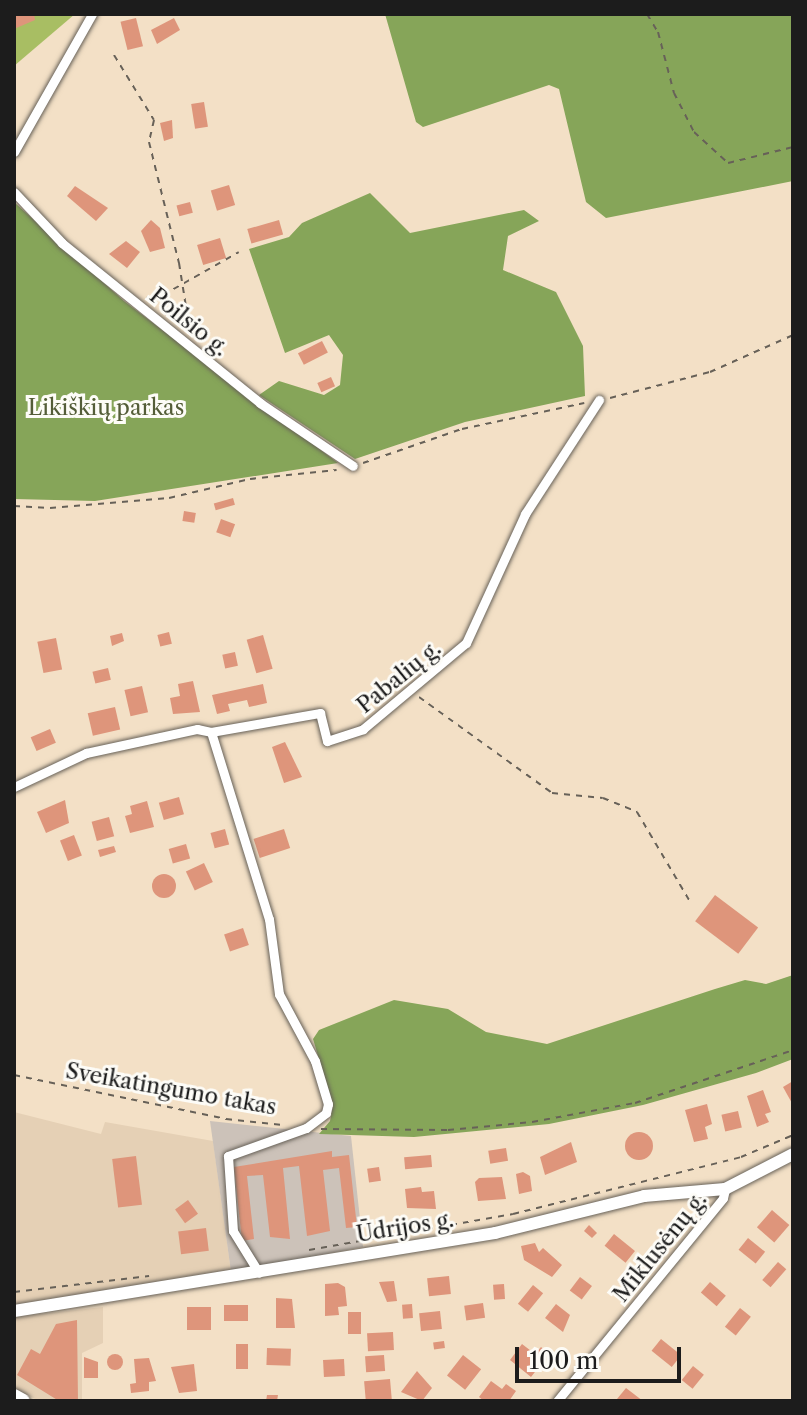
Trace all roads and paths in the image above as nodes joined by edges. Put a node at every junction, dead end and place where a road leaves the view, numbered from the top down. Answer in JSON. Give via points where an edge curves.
{"nodes":[{"id":1,"x":92,"y":14,"type":"edge"},
{"id":2,"x":647,"y":14,"type":"edge"},
{"id":3,"x":114,"y":55,"type":"dead end"},
{"id":4,"x":793,"y":147,"type":"edge"},
{"id":5,"x":14,"y":152,"type":"edge"},
{"id":6,"x":14,"y":192,"type":"edge"},
{"id":7,"x":239,"y":252,"type":"dead end"},
{"id":8,"x":180,"y":285,"type":"junction"},
{"id":9,"x":129,"y":296,"type":"junction"},
{"id":10,"x":793,"y":335,"type":"edge"},
{"id":11,"x":195,"y":349,"type":"junction"},
{"id":12,"x":599,"y":400,"type":"junction"},
{"id":13,"x":353,"y":466,"type":"junction"},
{"id":14,"x":14,"y":506,"type":"edge"},
{"id":15,"x":414,"y":684,"type":"junction"},
{"id":16,"x":211,"y":732,"type":"junction"},
{"id":17,"x":14,"y":787,"type":"edge"},
{"id":18,"x":689,"y":900,"type":"dead end"},
{"id":19,"x":793,"y":1050,"type":"edge"},
{"id":20,"x":14,"y":1075,"type":"edge"},
{"id":21,"x":306,"y":1128,"type":"junction"},
{"id":22,"x":793,"y":1135,"type":"edge"},
{"id":23,"x":793,"y":1154,"type":"edge"},
{"id":24,"x":725,"y":1189,"type":"junction"},
{"id":25,"x":297,"y":1253,"type":"dead end"},
{"id":26,"x":259,"y":1273,"type":"junction"},
{"id":27,"x":156,"y":1275,"type":"dead end"},
{"id":28,"x":14,"y":1292,"type":"edge"},
{"id":29,"x":14,"y":1311,"type":"edge"},
{"id":30,"x":14,"y":1396,"type":"edge"},
{"id":31,"x":23,"y":1401,"type":"edge"},
{"id":32,"x":557,"y":1401,"type":"edge"}],
"edges":[{"from":1,"to":5,"type":"street"},
{"from":2,"to":4,"type":"path","via":[[658,32],[674,93],[694,132],[728,163]]},
{"from":3,"to":8,"type":"path","via":[[154,120],[149,142]]},
{"from":6,"to":9,"type":"street","name":"Poilsio g.","via":[[62,243]]},
{"from":7,"to":8,"type":"path"},
{"from":8,"to":9,"type":"path","via":[[163,295]]},
{"from":8,"to":11,"type":"path"},
{"from":9,"to":11,"type":"street","name":"Poilsio g."},
{"from":10,"to":12,"type":"path","via":[[710,372]]},
{"from":11,"to":13,"type":"street","name":"Poilsio g.","via":[[260,403]]},
{"from":12,"to":13,"type":"path","via":[[462,429]]},
{"from":12,"to":15,"type":"street","name":"Pabalių g.","via":[[525,514],[466,643]]},
{"from":13,"to":14,"type":"path","via":[[250,479],[169,498]]},
{"from":15,"to":16,"type":"street","name":"Pabalių g.","via":[[363,729],[335,741],[327,741],[320,713]]},
{"from":15,"to":18,"type":"path","via":[[426,702],[552,793],[603,798],[637,812]]},
{"from":16,"to":17,"type":"street","name":"Pabalių g.","via":[[197,729],[86,753]]},
{"from":16,"to":21,"type":"street","via":[[269,919],[279,994],[325,1087],[326,1113]]},
{"from":19,"to":21,"type":"path","name":"Sveikatingumo takas","via":[[635,1103],[532,1122],[380,1131]]},
{"from":20,"to":21,"type":"path","name":"Sveikatingumo takas","via":[[226,1119]]},
{"from":21,"to":26,"type":"street","via":[[235,1149],[226,1164],[236,1242]]},
{"from":22,"to":25,"type":"path","via":[[741,1157],[513,1214]]},
{"from":23,"to":24,"type":"main road","name":"Ūdrijos g."},
{"from":24,"to":26,"type":"main road","name":"Ūdrijos g.","via":[[655,1194],[495,1233]]},
{"from":24,"to":32,"type":"street","name":"Miklusėnų g.","via":[[723,1198]]},
{"from":26,"to":29,"type":"main road","name":"Ūdrijos g."},
{"from":27,"to":28,"type":"path"},
{"from":30,"to":31,"type":"main road"}]}
